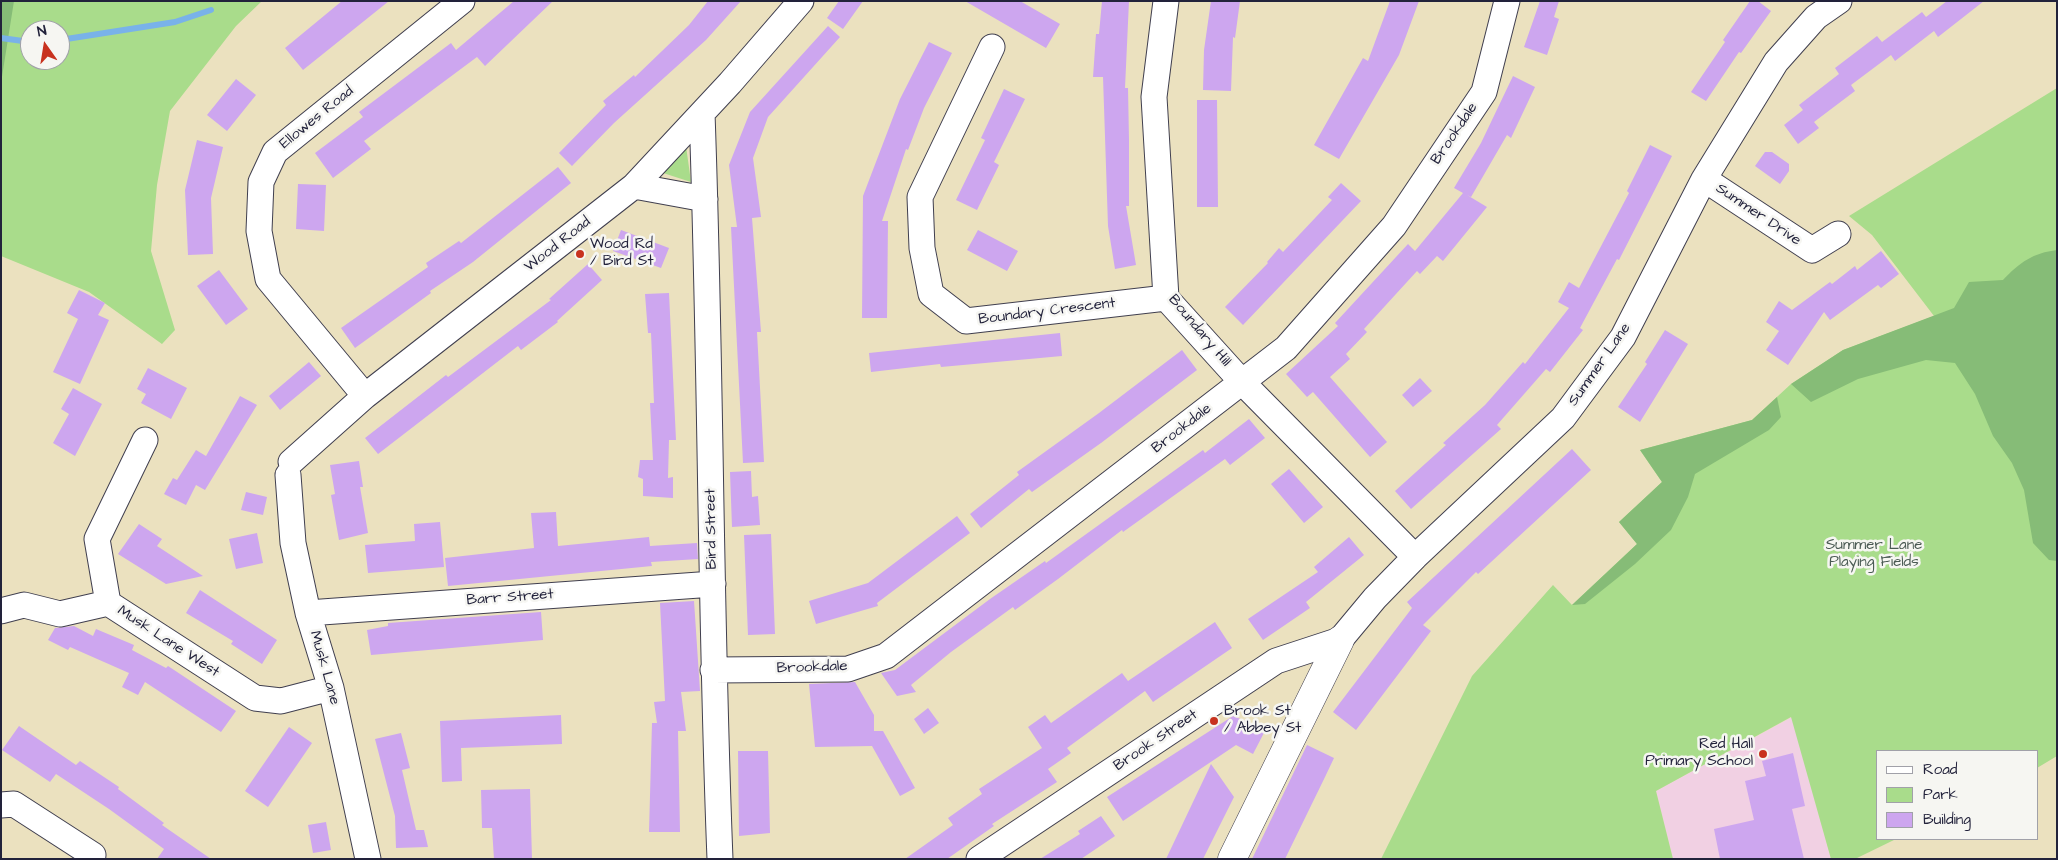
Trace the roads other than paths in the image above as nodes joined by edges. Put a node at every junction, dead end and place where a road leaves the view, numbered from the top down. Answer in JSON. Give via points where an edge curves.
{"nodes":[{"id":1,"x":462,"y":1,"type":"edge"},
{"id":2,"x":801,"y":1,"type":"edge"},
{"id":3,"x":1166,"y":1,"type":"edge"},
{"id":4,"x":1507,"y":1,"type":"edge"},
{"id":5,"x":1839,"y":1,"type":"edge"},
{"id":6,"x":992,"y":47,"type":"dead end"},
{"id":7,"x":702,"y":113,"type":"junction"},
{"id":8,"x":1704,"y":179,"type":"junction"},
{"id":9,"x":634,"y":186,"type":"junction"},
{"id":10,"x":705,"y":199,"type":"junction"},
{"id":11,"x":1838,"y":234,"type":"dead end"},
{"id":12,"x":1166,"y":298,"type":"junction"},
{"id":13,"x":1242,"y":382,"type":"junction"},
{"id":14,"x":365,"y":396,"type":"junction"},
{"id":15,"x":145,"y":440,"type":"dead end"},
{"id":16,"x":290,"y":469,"type":"joint"},
{"id":17,"x":1415,"y":557,"type":"junction"},
{"id":18,"x":713,"y":584,"type":"junction"},
{"id":19,"x":108,"y":603,"type":"junction"},
{"id":20,"x":1,"y":611,"type":"edge"},
{"id":21,"x":308,"y":613,"type":"junction"},
{"id":22,"x":1340,"y":640,"type":"junction"},
{"id":23,"x":712,"y":670,"type":"junction"},
{"id":24,"x":331,"y":688,"type":"junction"},
{"id":25,"x":1,"y":804,"type":"edge"},
{"id":26,"x":94,"y":858,"type":"edge"},
{"id":27,"x":368,"y":859,"type":"edge"},
{"id":28,"x":720,"y":859,"type":"edge"},
{"id":29,"x":979,"y":859,"type":"edge"},
{"id":30,"x":1232,"y":859,"type":"edge"}],
"edges":[{"from":1,"to":14,"type":"street","name":"Ellowes Road","via":[[275,152],[261,182],[259,231],[268,279]]},
{"from":2,"to":7,"type":"street","name":"Wood Road"},
{"from":3,"to":12,"type":"street","name":"Boundary Hill","via":[[1154,97]]},
{"from":4,"to":13,"type":"street","name":"Brookdale","via":[[1484,92],[1394,226],[1286,348]]},
{"from":5,"to":8,"type":"street","name":"Summer Lane","via":[[1816,17],[1776,62]]},
{"from":6,"to":12,"type":"street","name":"Boundary Crescent","via":[[920,197],[922,248],[931,294],[966,321]]},
{"from":7,"to":9,"type":"street","name":"Wood Road"},
{"from":7,"to":10,"type":"street","name":"Bird Street"},
{"from":8,"to":11,"type":"street","name":"Summer Drive","via":[[1812,250]]},
{"from":8,"to":17,"type":"street","name":"Summer Lane","via":[[1623,337],[1563,418]]},
{"from":9,"to":10,"type":"street"},
{"from":9,"to":14,"type":"street","name":"Wood Road"},
{"from":10,"to":18,"type":"street","name":"Bird Street"},
{"from":12,"to":13,"type":"street","name":"Boundary Hill"},
{"from":13,"to":17,"type":"street","name":"Boundary Hill"},
{"from":13,"to":23,"type":"street","name":"Brookdale","via":[[886,656],[848,669]]},
{"from":14,"to":16,"type":"street","name":"Wood Road"},
{"from":15,"to":19,"type":"street","via":[[97,539]]},
{"from":16,"to":21,"type":"street","name":"Musk Lane","via":[[293,543]]},
{"from":17,"to":22,"type":"street","name":"Summer Lane"},
{"from":18,"to":21,"type":"street","name":"Barr Street"},
{"from":18,"to":23,"type":"street","name":"Bird Street"},
{"from":19,"to":20,"type":"street","name":"Musk Lane West","via":[[60,614],[24,605]]},
{"from":19,"to":24,"type":"street","name":"Musk Lane West","via":[[255,698],[281,700]]},
{"from":21,"to":24,"type":"street","name":"Musk Lane"},
{"from":22,"to":29,"type":"street","name":"Brook Street","via":[[1276,661]]},
{"from":22,"to":30,"type":"street"},
{"from":23,"to":28,"type":"street","name":"Bird Street"},
{"from":24,"to":27,"type":"street","name":"Musk Lane"},
{"from":25,"to":26,"type":"street","via":[[14,804]]}]}
